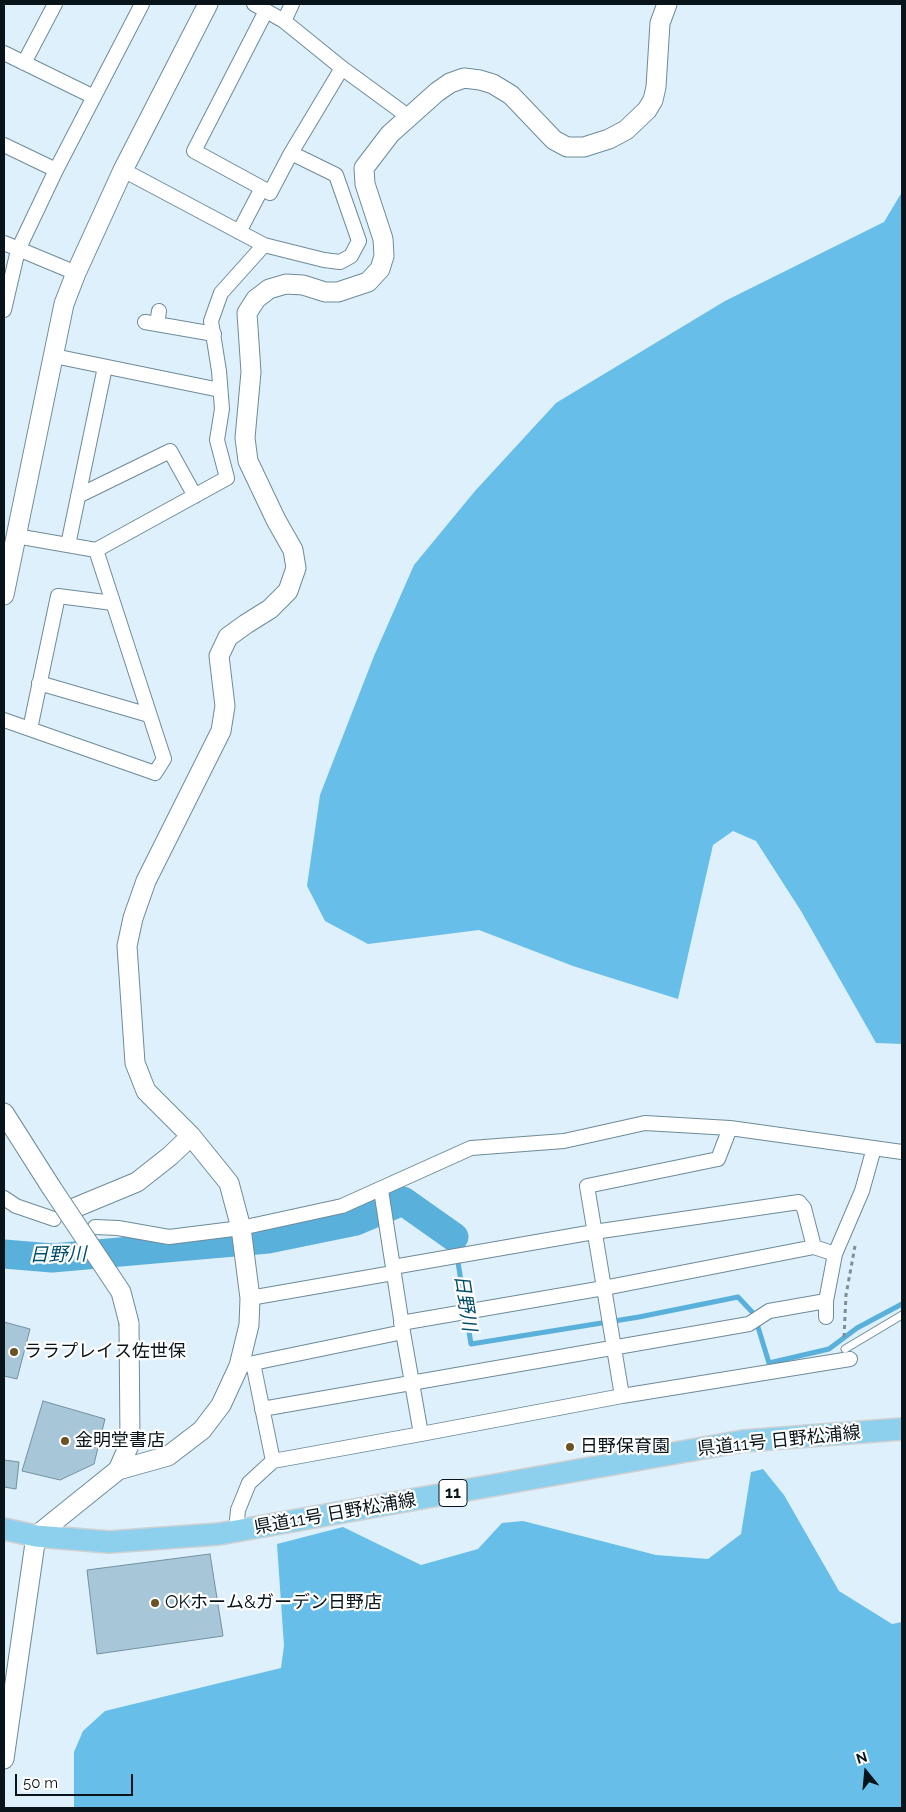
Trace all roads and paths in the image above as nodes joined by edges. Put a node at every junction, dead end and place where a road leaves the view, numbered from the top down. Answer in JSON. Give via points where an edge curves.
{"nodes":[{"id":1,"x":54,"y":4,"type":"edge"},
{"id":2,"x":142,"y":4,"type":"edge"},
{"id":3,"x":208,"y":4,"type":"edge"},
{"id":4,"x":292,"y":4,"type":"edge"},
{"id":5,"x":667,"y":4,"type":"edge"},
{"id":6,"x":260,"y":7,"type":"edge"},
{"id":7,"x":284,"y":21,"type":"junction"},
{"id":8,"x":4,"y":53,"type":"edge"},
{"id":9,"x":24,"y":63,"type":"junction"},
{"id":10,"x":342,"y":68,"type":"junction"},
{"id":11,"x":94,"y":97,"type":"junction"},
{"id":12,"x":409,"y":117,"type":"junction"},
{"id":13,"x":4,"y":145,"type":"edge"},
{"id":14,"x":291,"y":153,"type":"junction"},
{"id":15,"x":56,"y":170,"type":"junction"},
{"id":16,"x":123,"y":170,"type":"junction"},
{"id":17,"x":262,"y":188,"type":"junction"},
{"id":18,"x":239,"y":232,"type":"junction"},
{"id":19,"x":4,"y":243,"type":"edge"},
{"id":20,"x":264,"y":245,"type":"junction"},
{"id":21,"x":18,"y":250,"type":"junction"},
{"id":22,"x":76,"y":273,"type":"junction"},
{"id":23,"x":4,"y":310,"type":"edge"},
{"id":24,"x":154,"y":319,"type":"dead end"},
{"id":25,"x":214,"y":334,"type":"junction"},
{"id":26,"x":54,"y":356,"type":"junction"},
{"id":27,"x":105,"y":367,"type":"junction"},
{"id":28,"x":220,"y":390,"type":"junction"},
{"id":29,"x":78,"y":496,"type":"junction"},
{"id":30,"x":195,"y":496,"type":"junction"},
{"id":31,"x":16,"y":536,"type":"junction"},
{"id":32,"x":68,"y":546,"type":"junction"},
{"id":33,"x":96,"y":550,"type":"junction"},
{"id":34,"x":4,"y":595,"type":"edge"},
{"id":35,"x":113,"y":603,"type":"junction"},
{"id":36,"x":40,"y":683,"type":"junction"},
{"id":37,"x":149,"y":715,"type":"junction"},
{"id":38,"x":4,"y":720,"type":"edge"},
{"id":39,"x":30,"y":729,"type":"junction"},
{"id":40,"x":4,"y":1113,"type":"edge"},
{"id":41,"x":730,"y":1128,"type":"junction"},
{"id":42,"x":191,"y":1136,"type":"junction"},
{"id":43,"x":874,"y":1148,"type":"junction"},
{"id":44,"x":902,"y":1152,"type":"edge"},
{"id":45,"x":380,"y":1190,"type":"junction"},
{"id":46,"x":4,"y":1198,"type":"edge"},
{"id":47,"x":60,"y":1215,"type":"junction"},
{"id":48,"x":95,"y":1227,"type":"dead end"},
{"id":49,"x":241,"y":1228,"type":"junction"},
{"id":50,"x":594,"y":1232,"type":"junction"},
{"id":51,"x":858,"y":1239,"type":"dead end"},
{"id":52,"x":814,"y":1247,"type":"junction"},
{"id":53,"x":835,"y":1254,"type":"junction"},
{"id":54,"x":393,"y":1270,"type":"junction"},
{"id":55,"x":604,"y":1288,"type":"junction"},
{"id":56,"x":250,"y":1298,"type":"junction"},
{"id":57,"x":826,"y":1301,"type":"junction"},
{"id":58,"x":902,"y":1315,"type":"edge"},
{"id":59,"x":826,"y":1317,"type":"dead end"},
{"id":60,"x":402,"y":1328,"type":"junction"},
{"id":61,"x":614,"y":1349,"type":"junction"},
{"id":62,"x":847,"y":1354,"type":"junction"},
{"id":63,"x":246,"y":1364,"type":"junction"},
{"id":64,"x":412,"y":1382,"type":"junction"},
{"id":65,"x":622,"y":1396,"type":"junction"},
{"id":66,"x":262,"y":1409,"type":"junction"},
{"id":67,"x":902,"y":1429,"type":"edge"},
{"id":68,"x":421,"y":1434,"type":"junction"},
{"id":69,"x":273,"y":1461,"type":"junction"},
{"id":70,"x":118,"y":1470,"type":"junction"},
{"id":71,"x":4,"y":1528,"type":"edge"},
{"id":72,"x":236,"y":1531,"type":"junction"},
{"id":73,"x":36,"y":1536,"type":"junction"},
{"id":74,"x":4,"y":1759,"type":"edge"}],
"edges":[{"from":1,"to":9,"type":"street"},
{"from":2,"to":11,"type":"street"},
{"from":3,"to":16,"type":"street"},
{"from":4,"to":7,"type":"street"},
{"from":5,"to":12,"type":"street","via":[[660,23],[653,100],[638,120],[609,139],[584,147],[567,147],[554,140],[511,95],[493,84],[464,78],[437,92]]},
{"from":6,"to":7,"type":"street"},
{"from":6,"to":17,"type":"street","via":[[194,151]]},
{"from":7,"to":10,"type":"street"},
{"from":8,"to":9,"type":"street"},
{"from":9,"to":11,"type":"street"},
{"from":10,"to":12,"type":"street"},
{"from":10,"to":14,"type":"street"},
{"from":11,"to":15,"type":"street"},
{"from":12,"to":42,"type":"street","via":[[390,134],[364,168],[364,184],[383,239],[384,256],[380,269],[368,282],[338,292],[286,284],[269,289],[247,312],[251,372],[245,438],[248,461],[293,550],[296,568],[288,591],[270,609],[228,637],[220,656],[225,706],[221,731],[146,881],[127,946],[135,1062],[146,1091]]},
{"from":13,"to":15,"type":"street"},
{"from":14,"to":17,"type":"street","via":[[270,192]]},
{"from":14,"to":20,"type":"street","via":[[336,175],[359,241],[352,256],[340,262]]},
{"from":15,"to":21,"type":"street"},
{"from":16,"to":18,"type":"street"},
{"from":16,"to":22,"type":"street"},
{"from":17,"to":18,"type":"street"},
{"from":18,"to":20,"type":"street"},
{"from":19,"to":21,"type":"street"},
{"from":20,"to":25,"type":"street","via":[[222,293],[211,321]]},
{"from":21,"to":22,"type":"street"},
{"from":21,"to":23,"type":"street"},
{"from":22,"to":26,"type":"street","via":[[64,304]]},
{"from":24,"to":25,"type":"street"},
{"from":25,"to":28,"type":"street"},
{"from":26,"to":27,"type":"street"},
{"from":26,"to":31,"type":"street"},
{"from":27,"to":28,"type":"street"},
{"from":27,"to":29,"type":"street"},
{"from":28,"to":30,"type":"street","via":[[222,409],[218,440],[227,478]]},
{"from":29,"to":30,"type":"street","via":[[170,451]]},
{"from":29,"to":32,"type":"street"},
{"from":30,"to":33,"type":"street"},
{"from":31,"to":32,"type":"street"},
{"from":31,"to":34,"type":"street"},
{"from":32,"to":33,"type":"street"},
{"from":33,"to":35,"type":"street"},
{"from":35,"to":36,"type":"street","via":[[58,596]]},
{"from":35,"to":37,"type":"street"},
{"from":36,"to":37,"type":"street"},
{"from":36,"to":39,"type":"street"},
{"from":37,"to":39,"type":"street","via":[[164,759],[155,773]]},
{"from":38,"to":39,"type":"street"},
{"from":40,"to":47,"type":"street","bridge":true,"via":[[51,1187]]},
{"from":41,"to":43,"type":"street"},
{"from":41,"to":45,"type":"street","via":[[645,1123],[564,1141],[471,1148]]},
{"from":41,"to":50,"type":"street","via":[[718,1158],[587,1186]]},
{"from":42,"to":47,"type":"street","via":[[137,1182]]},
{"from":42,"to":49,"type":"street","via":[[229,1184]]},
{"from":43,"to":44,"type":"street"},
{"from":43,"to":53,"type":"street","via":[[862,1191]]},
{"from":45,"to":49,"type":"street","via":[[342,1206]]},
{"from":45,"to":54,"type":"street"},
{"from":46,"to":47,"type":"street","via":[[16,1206]]},
{"from":47,"to":70,"type":"street","bridge":true,"via":[[121,1292],[129,1324],[130,1443]]},
{"from":48,"to":49,"type":"street","via":[[169,1237]]},
{"from":49,"to":56,"type":"street"},
{"from":50,"to":52,"type":"street","via":[[799,1202],[804,1208]]},
{"from":50,"to":54,"type":"street"},
{"from":50,"to":55,"type":"street"},
{"from":51,"to":62,"type":"path","via":[[846,1295],[844,1325]]},
{"from":52,"to":53,"type":"street"},
{"from":52,"to":55,"type":"street"},
{"from":53,"to":57,"type":"street"},
{"from":54,"to":56,"type":"street"},
{"from":54,"to":60,"type":"street"},
{"from":55,"to":60,"type":"street"},
{"from":55,"to":61,"type":"street"},
{"from":56,"to":63,"type":"street"},
{"from":57,"to":59,"type":"street"},
{"from":57,"to":61,"type":"street","via":[[769,1312],[749,1324]]},
{"from":58,"to":62,"type":"lane"},
{"from":60,"to":63,"type":"street"},
{"from":60,"to":64,"type":"street"},
{"from":61,"to":64,"type":"street"},
{"from":61,"to":65,"type":"street"},
{"from":62,"to":65,"type":"street"},
{"from":63,"to":66,"type":"street"},
{"from":63,"to":70,"type":"street","via":[[202,1430],[168,1456]]},
{"from":64,"to":66,"type":"street"},
{"from":64,"to":68,"type":"street"},
{"from":65,"to":68,"type":"street"},
{"from":66,"to":69,"type":"street"},
{"from":67,"to":72,"type":"main road","name":"県道11号 日野松浦線","number":"11","via":[[743,1441]]},
{"from":68,"to":69,"type":"street"},
{"from":69,"to":72,"type":"street","via":[[249,1483],[238,1510]]},
{"from":70,"to":73,"type":"street"},
{"from":71,"to":73,"type":"main road","name":"県道11号 日野松浦線","number":"11"},
{"from":72,"to":73,"type":"main road","name":"県道11号 日野松浦線","number":"11","via":[[109,1542]]},
{"from":73,"to":74,"type":"street"}]}
